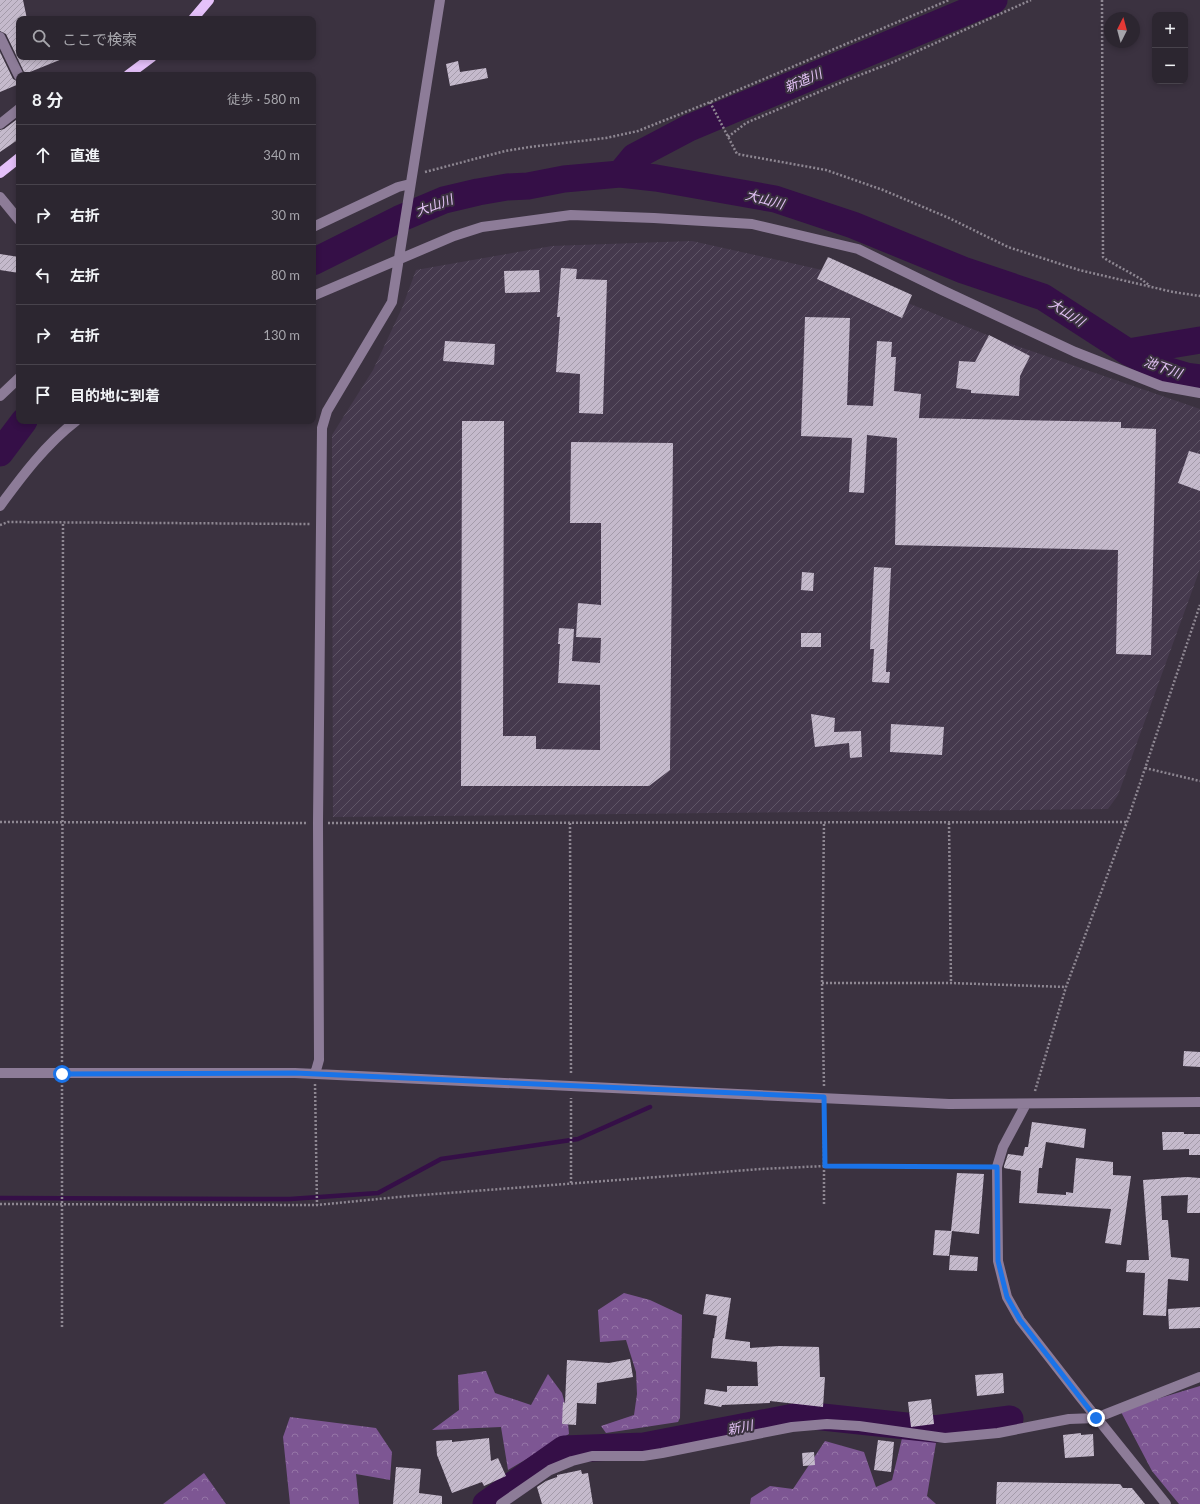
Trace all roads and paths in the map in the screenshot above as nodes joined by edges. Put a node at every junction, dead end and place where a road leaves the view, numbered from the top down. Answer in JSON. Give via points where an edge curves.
{"nodes":[{"id":1,"x":209,"y":0,"type":"edge"},
{"id":2,"x":440,"y":0,"type":"edge"},
{"id":3,"x":949,"y":0,"type":"edge"},
{"id":4,"x":1031,"y":0,"type":"edge"},
{"id":5,"x":1102,"y":0,"type":"edge"},
{"id":6,"x":195,"y":16,"type":"edge"},
{"id":7,"x":0,"y":37,"type":"edge"},
{"id":8,"x":148,"y":60,"type":"edge"},
{"id":9,"x":17,"y":72,"type":"edge"},
{"id":10,"x":132,"y":72,"type":"edge"},
{"id":11,"x":710,"y":102,"type":"junction"},
{"id":12,"x":16,"y":111,"type":"edge"},
{"id":13,"x":0,"y":124,"type":"edge"},
{"id":14,"x":728,"y":137,"type":"junction"},
{"id":15,"x":16,"y":160,"type":"edge"},
{"id":16,"x":0,"y":173,"type":"edge"},
{"id":17,"x":411,"y":180,"type":"junction"},
{"id":18,"x":0,"y":197,"type":"edge"},
{"id":19,"x":16,"y":216,"type":"edge"},
{"id":20,"x":316,"y":226,"type":"edge"},
{"id":21,"x":399,"y":259,"type":"junction"},
{"id":22,"x":1150,"y":287,"type":"junction"},
{"id":23,"x":316,"y":295,"type":"edge"},
{"id":24,"x":1200,"y":296,"type":"edge"},
{"id":25,"x":16,"y":381,"type":"edge"},
{"id":26,"x":1200,"y":393,"type":"edge"},
{"id":27,"x":0,"y":396,"type":"edge"},
{"id":28,"x":72,"y":424,"type":"edge"},
{"id":29,"x":0,"y":506,"type":"edge"},
{"id":30,"x":63,"y":522,"type":"junction"},
{"id":31,"x":321,"y":524,"type":"junction"},
{"id":32,"x":0,"y":525,"type":"edge"},
{"id":33,"x":1200,"y":605,"type":"edge"},
{"id":34,"x":1145,"y":768,"type":"junction"},
{"id":35,"x":1200,"y":781,"type":"edge"},
{"id":36,"x":0,"y":822,"type":"edge"},
{"id":37,"x":63,"y":822,"type":"junction"},
{"id":38,"x":570,"y":822,"type":"junction"},
{"id":39,"x":1127,"y":822,"type":"junction"},
{"id":40,"x":318,"y":823,"type":"junction"},
{"id":41,"x":824,"y":823,"type":"junction"},
{"id":42,"x":949,"y":823,"type":"junction"},
{"id":43,"x":822,"y":983,"type":"junction"},
{"id":44,"x":951,"y":983,"type":"junction"},
{"id":45,"x":1066,"y":987,"type":"junction"},
{"id":46,"x":0,"y":1073,"type":"edge"},
{"id":47,"x":62,"y":1074,"type":"junction"},
{"id":48,"x":315,"y":1074,"type":"junction"},
{"id":49,"x":571,"y":1086,"type":"junction"},
{"id":50,"x":824,"y":1097,"type":"junction"},
{"id":51,"x":1200,"y":1102,"type":"edge"},
{"id":52,"x":1026,"y":1104,"type":"junction"},
{"id":53,"x":825,"y":1166,"type":"junction"},
{"id":54,"x":997,"y":1167,"type":"junction"},
{"id":55,"x":571,"y":1183,"type":"junction"},
{"id":56,"x":0,"y":1204,"type":"edge"},
{"id":57,"x":62,"y":1204,"type":"junction"},
{"id":58,"x":824,"y":1204,"type":"dead end"},
{"id":59,"x":317,"y":1205,"type":"junction"},
{"id":60,"x":62,"y":1329,"type":"dead end"},
{"id":61,"x":1200,"y":1377,"type":"edge"},
{"id":62,"x":1096,"y":1418,"type":"junction"},
{"id":63,"x":501,"y":1504,"type":"edge"},
{"id":64,"x":1166,"y":1504,"type":"edge"}],
"edges":[{"from":1,"to":6,"type":"main road"},
{"from":2,"to":17,"type":"street"},
{"from":3,"to":11,"type":"path"},
{"from":4,"to":14,"type":"path","via":[[891,63],[746,123]]},
{"from":5,"to":22,"type":"path","via":[[1104,257],[1141,278]]},
{"from":7,"to":9,"type":"street"},
{"from":8,"to":10,"type":"main road"},
{"from":11,"to":14,"type":"path"},
{"from":11,"to":17,"type":"path","via":[[638,131],[606,138],[505,151]]},
{"from":12,"to":13,"type":"street"},
{"from":14,"to":22,"type":"path","via":[[737,154],[826,170],[884,190],[1008,247],[1079,270]]},
{"from":15,"to":16,"type":"main road"},
{"from":17,"to":20,"type":"street"},
{"from":17,"to":21,"type":"street"},
{"from":18,"to":19,"type":"street"},
{"from":21,"to":23,"type":"street"},
{"from":21,"to":26,"type":"street","via":[[482,227],[571,215],[752,224],[858,249],[1075,352],[1161,386]]},
{"from":21,"to":31,"type":"street","via":[[392,302],[327,411],[322,428]]},
{"from":22,"to":24,"type":"path"},
{"from":25,"to":27,"type":"street"},
{"from":28,"to":29,"type":"street","via":[[42,452]]},
{"from":30,"to":31,"type":"path"},
{"from":30,"to":32,"type":"path","via":[[8,522]]},
{"from":30,"to":37,"type":"path"},
{"from":31,"to":40,"type":"street"},
{"from":33,"to":34,"type":"path"},
{"from":34,"to":35,"type":"path"},
{"from":34,"to":39,"type":"path"},
{"from":36,"to":37,"type":"path"},
{"from":37,"to":40,"type":"path"},
{"from":37,"to":47,"type":"path"},
{"from":38,"to":40,"type":"path"},
{"from":38,"to":41,"type":"path"},
{"from":38,"to":49,"type":"path"},
{"from":39,"to":42,"type":"path"},
{"from":39,"to":45,"type":"path"},
{"from":40,"to":48,"type":"street","via":[[319,1060]]},
{"from":41,"to":42,"type":"path"},
{"from":41,"to":43,"type":"path"},
{"from":42,"to":44,"type":"path"},
{"from":43,"to":44,"type":"path"},
{"from":43,"to":50,"type":"path"},
{"from":44,"to":45,"type":"path"},
{"from":45,"to":52,"type":"path","via":[[1035,1092]]},
{"from":46,"to":47,"type":"street"},
{"from":47,"to":48,"type":"street"},
{"from":47,"to":57,"type":"path"},
{"from":48,"to":49,"type":"street"},
{"from":48,"to":59,"type":"path"},
{"from":49,"to":50,"type":"street"},
{"from":49,"to":55,"type":"path"},
{"from":50,"to":52,"type":"street","via":[[949,1104]]},
{"from":50,"to":53,"type":"path"},
{"from":51,"to":52,"type":"street"},
{"from":52,"to":54,"type":"street","via":[[1003,1146]]},
{"from":53,"to":54,"type":"path"},
{"from":53,"to":55,"type":"path"},
{"from":53,"to":58,"type":"path"},
{"from":54,"to":62,"type":"street","via":[[998,1261],[1007,1297],[1020,1320]]},
{"from":55,"to":59,"type":"path"},
{"from":56,"to":57,"type":"path"},
{"from":57,"to":59,"type":"path"},
{"from":57,"to":60,"type":"path"},
{"from":61,"to":62,"type":"street"},
{"from":62,"to":63,"type":"street","via":[[1069,1419],[998,1433],[945,1438],[859,1426],[792,1427],[643,1456],[592,1456],[572,1461],[550,1470]]},
{"from":62,"to":64,"type":"street"}]}
